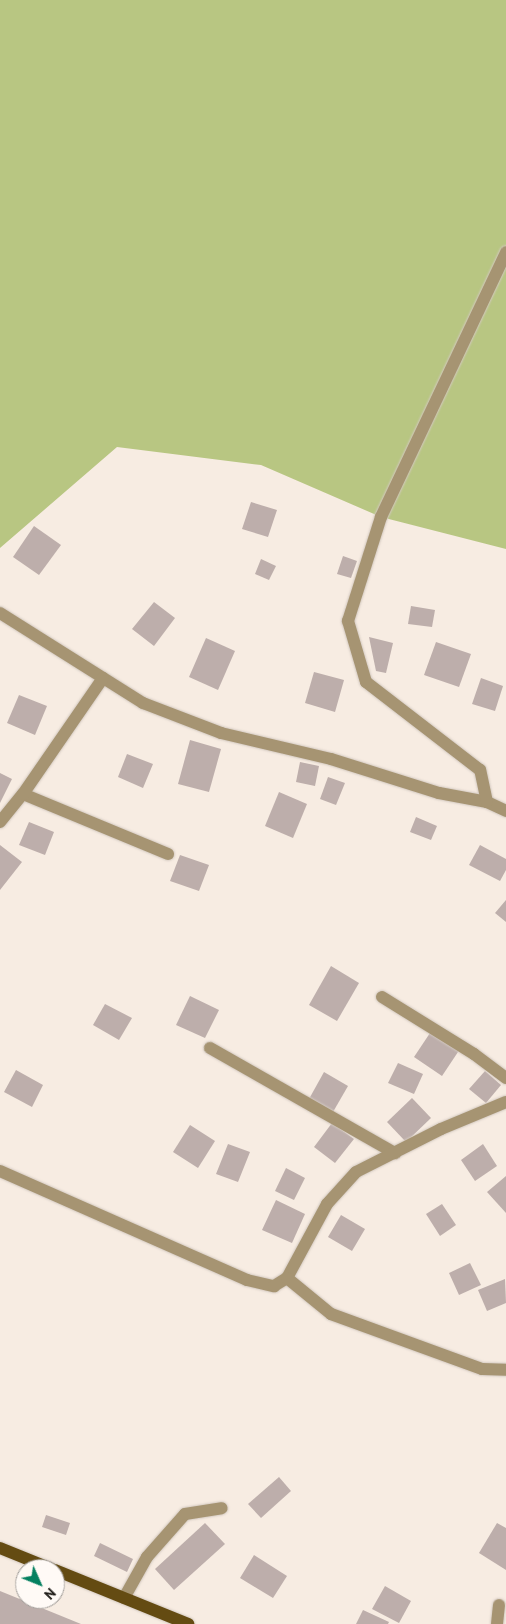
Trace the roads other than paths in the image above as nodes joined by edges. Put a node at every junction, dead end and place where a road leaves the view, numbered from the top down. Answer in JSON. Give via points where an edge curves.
{"nodes":[{"id":1,"x":506,"y":252,"type":"edge"},
{"id":2,"x":502,"y":270,"type":"edge"},
{"id":3,"x":0,"y":613,"type":"edge"},
{"id":4,"x":103,"y":678,"type":"junction"},
{"id":5,"x":23,"y":794,"type":"junction"},
{"id":6,"x":487,"y":802,"type":"junction"},
{"id":7,"x":506,"y":811,"type":"edge"},
{"id":8,"x":0,"y":822,"type":"edge"},
{"id":9,"x":168,"y":854,"type":"dead end"},
{"id":10,"x":382,"y":997,"type":"dead end"},
{"id":11,"x":210,"y":1048,"type":"dead end"},
{"id":12,"x":506,"y":1078,"type":"edge"},
{"id":13,"x":506,"y":1102,"type":"edge"},
{"id":14,"x":395,"y":1153,"type":"junction"},
{"id":15,"x":0,"y":1171,"type":"edge"},
{"id":16,"x":288,"y":1278,"type":"junction"},
{"id":17,"x":506,"y":1370,"type":"edge"},
{"id":18,"x":222,"y":1508,"type":"dead end"},
{"id":19,"x":0,"y":1548,"type":"edge"},
{"id":20,"x":27,"y":1559,"type":"edge"},
{"id":21,"x":65,"y":1574,"type":"edge"},
{"id":22,"x":124,"y":1598,"type":"junction"},
{"id":23,"x":499,"y":1605,"type":"dead end"},
{"id":24,"x":188,"y":1624,"type":"edge"},
{"id":25,"x":497,"y":1624,"type":"edge"}],
"edges":[{"from":1,"to":2,"type":"street"},
{"from":2,"to":6,"type":"street","via":[[381,518],[348,621],[366,682],[480,770]]},
{"from":3,"to":4,"type":"street"},
{"from":4,"to":5,"type":"street"},
{"from":4,"to":6,"type":"street","via":[[143,702],[221,733],[330,759],[439,793]]},
{"from":5,"to":8,"type":"street"},
{"from":5,"to":9,"type":"street"},
{"from":6,"to":7,"type":"street"},
{"from":10,"to":12,"type":"street","via":[[474,1054]]},
{"from":11,"to":14,"type":"street"},
{"from":13,"to":14,"type":"street"},
{"from":14,"to":16,"type":"street","via":[[356,1172],[327,1204]]},
{"from":15,"to":16,"type":"street","via":[[247,1280],[274,1286]]},
{"from":16,"to":17,"type":"street","via":[[331,1314],[482,1369]]},
{"from":18,"to":22,"type":"street","via":[[185,1514],[147,1557]]},
{"from":19,"to":20,"type":"main road"},
{"from":21,"to":22,"type":"main road"},
{"from":22,"to":24,"type":"main road"},
{"from":23,"to":25,"type":"street"}]}
